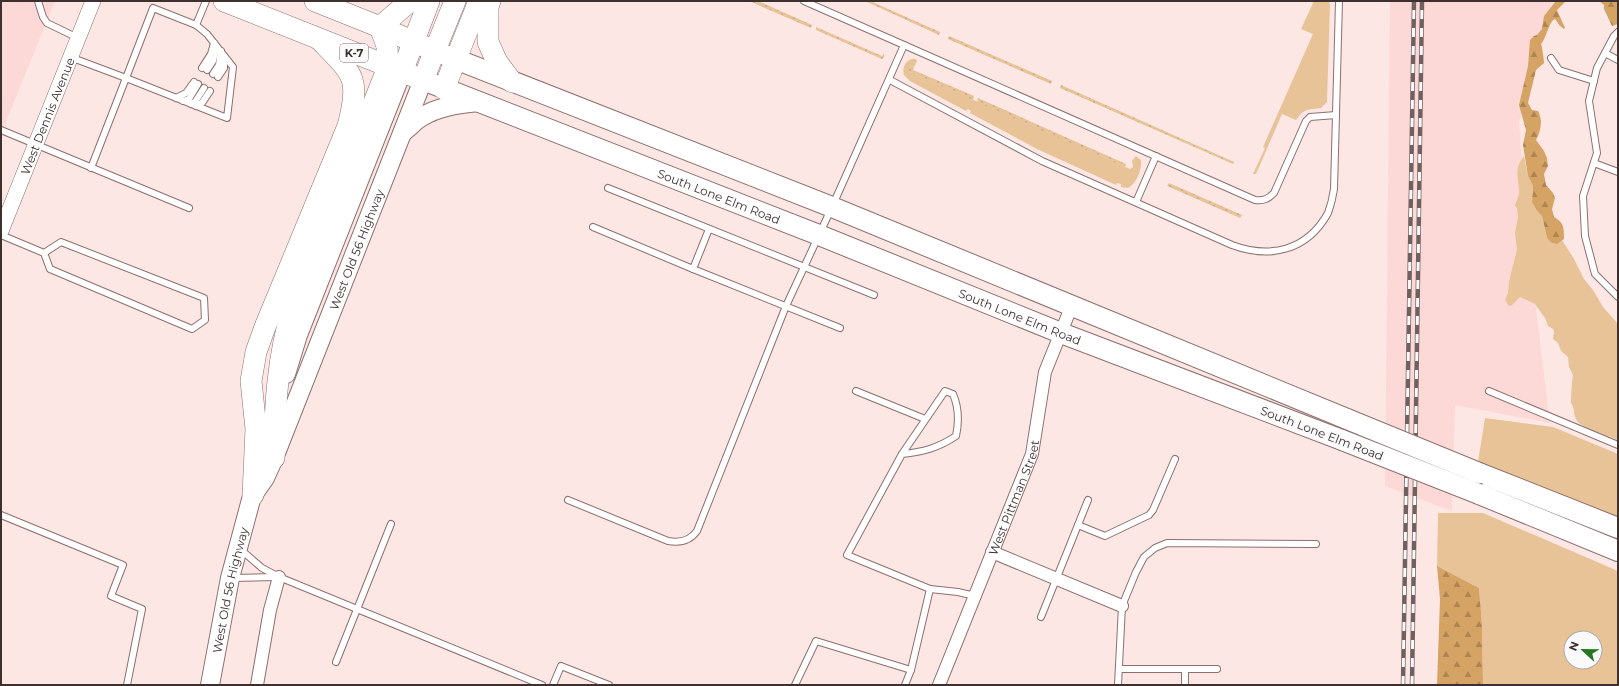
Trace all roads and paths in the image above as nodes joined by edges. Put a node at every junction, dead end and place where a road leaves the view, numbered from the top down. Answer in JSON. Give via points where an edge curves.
{"nodes":[{"id":1,"x":38,"y":1,"type":"edge"},
{"id":2,"x":93,"y":1,"type":"edge"},
{"id":3,"x":206,"y":1,"type":"edge"},
{"id":4,"x":224,"y":1,"type":"edge"},
{"id":5,"x":315,"y":1,"type":"edge"},
{"id":6,"x":410,"y":1,"type":"edge"},
{"id":7,"x":429,"y":1,"type":"edge"},
{"id":8,"x":455,"y":1,"type":"edge"},
{"id":9,"x":479,"y":1,"type":"edge"},
{"id":10,"x":490,"y":1,"type":"edge"},
{"id":11,"x":804,"y":1,"type":"edge"},
{"id":12,"x":1340,"y":1,"type":"edge"},
{"id":13,"x":196,"y":25,"type":"junction"},
{"id":14,"x":380,"y":27,"type":"junction"},
{"id":15,"x":1618,"y":32,"type":"edge"},
{"id":16,"x":78,"y":38,"type":"junction"},
{"id":17,"x":320,"y":40,"type":"junction"},
{"id":18,"x":413,"y":43,"type":"junction"},
{"id":19,"x":904,"y":46,"type":"junction"},
{"id":20,"x":219,"y":49,"type":"junction"},
{"id":21,"x":435,"y":52,"type":"junction"},
{"id":22,"x":1605,"y":53,"type":"junction"},
{"id":23,"x":70,"y":57,"type":"junction"},
{"id":24,"x":1551,"y":58,"type":"dead end"},
{"id":25,"x":456,"y":60,"type":"junction"},
{"id":26,"x":1618,"y":60,"type":"edge"},
{"id":27,"x":205,"y":69,"type":"dead end"},
{"id":28,"x":395,"y":69,"type":"junction"},
{"id":29,"x":216,"y":76,"type":"dead end"},
{"id":30,"x":126,"y":78,"type":"junction"},
{"id":31,"x":423,"y":80,"type":"junction"},
{"id":32,"x":890,"y":80,"type":"junction"},
{"id":33,"x":1594,"y":81,"type":"junction"},
{"id":34,"x":512,"y":82,"type":"junction"},
{"id":35,"x":201,"y":86,"type":"junction"},
{"id":36,"x":444,"y":89,"type":"junction"},
{"id":37,"x":176,"y":98,"type":"junction"},
{"id":38,"x":183,"y":101,"type":"junction"},
{"id":39,"x":480,"y":102,"type":"junction"},
{"id":40,"x":193,"y":105,"type":"junction"},
{"id":41,"x":1336,"y":115,"type":"junction"},
{"id":42,"x":1,"y":130,"type":"edge"},
{"id":43,"x":401,"y":134,"type":"junction"},
{"id":44,"x":36,"y":144,"type":"junction"},
{"id":45,"x":1156,"y":156,"type":"junction"},
{"id":46,"x":1594,"y":163,"type":"junction"},
{"id":47,"x":91,"y":168,"type":"junction"},
{"id":48,"x":1618,"y":172,"type":"edge"},
{"id":49,"x":608,"y":188,"type":"dead end"},
{"id":50,"x":1136,"y":202,"type":"junction"},
{"id":51,"x":832,"y":207,"type":"junction"},
{"id":52,"x":189,"y":208,"type":"dead end"},
{"id":53,"x":593,"y":227,"type":"dead end"},
{"id":54,"x":709,"y":229,"type":"junction"},
{"id":55,"x":1,"y":231,"type":"edge"},
{"id":56,"x":820,"y":235,"type":"junction"},
{"id":57,"x":1,"y":236,"type":"edge"},
{"id":58,"x":44,"y":253,"type":"junction"},
{"id":59,"x":803,"y":267,"type":"junction"},
{"id":60,"x":693,"y":269,"type":"junction"},
{"id":61,"x":874,"y":295,"type":"dead end"},
{"id":62,"x":1618,"y":297,"type":"edge"},
{"id":63,"x":1072,"y":305,"type":"junction"},
{"id":64,"x":786,"y":306,"type":"junction"},
{"id":65,"x":840,"y":328,"type":"dead end"},
{"id":66,"x":1061,"y":333,"type":"junction"},
{"id":67,"x":856,"y":391,"type":"dead end"},
{"id":68,"x":1489,"y":391,"type":"dead end"},
{"id":69,"x":275,"y":410,"type":"junction"},
{"id":70,"x":925,"y":419,"type":"junction"},
{"id":71,"x":1618,"y":445,"type":"edge"},
{"id":72,"x":902,"y":454,"type":"junction"},
{"id":73,"x":274,"y":458,"type":"junction"},
{"id":74,"x":1176,"y":458,"type":"dead end"},
{"id":75,"x":253,"y":495,"type":"junction"},
{"id":76,"x":568,"y":500,"type":"dead end"},
{"id":77,"x":1088,"y":500,"type":"dead end"},
{"id":78,"x":1,"y":515,"type":"edge"},
{"id":79,"x":391,"y":524,"type":"dead end"},
{"id":80,"x":1078,"y":525,"type":"junction"},
{"id":81,"x":1618,"y":528,"type":"edge"},
{"id":82,"x":1316,"y":544,"type":"dead end"},
{"id":83,"x":239,"y":547,"type":"junction"},
{"id":84,"x":1618,"y":551,"type":"edge"},
{"id":85,"x":992,"y":552,"type":"junction"},
{"id":86,"x":279,"y":577,"type":"junction"},
{"id":87,"x":230,"y":578,"type":"junction"},
{"id":88,"x":1056,"y":579,"type":"junction"},
{"id":89,"x":930,"y":589,"type":"junction"},
{"id":90,"x":975,"y":596,"type":"junction"},
{"id":91,"x":1122,"y":606,"type":"junction"},
{"id":92,"x":357,"y":609,"type":"junction"},
{"id":93,"x":1041,"y":617,"type":"dead end"},
{"id":94,"x":336,"y":662,"type":"dead end"},
{"id":95,"x":1119,"y":669,"type":"junction"},
{"id":96,"x":1185,"y":669,"type":"junction"},
{"id":97,"x":1217,"y":669,"type":"dead end"},
{"id":98,"x":911,"y":670,"type":"junction"},
{"id":99,"x":127,"y":685,"type":"edge"},
{"id":100,"x":210,"y":685,"type":"edge"},
{"id":101,"x":257,"y":685,"type":"edge"},
{"id":102,"x":542,"y":685,"type":"edge"},
{"id":103,"x":553,"y":685,"type":"edge"},
{"id":104,"x":609,"y":685,"type":"edge"},
{"id":105,"x":794,"y":685,"type":"edge"},
{"id":106,"x":905,"y":685,"type":"edge"},
{"id":107,"x":939,"y":685,"type":"edge"},
{"id":108,"x":1118,"y":685,"type":"edge"},
{"id":109,"x":1185,"y":685,"type":"edge"}],
"edges":[{"from":1,"to":16,"type":"lane","via":[[47,23]]},
{"from":2,"to":16,"type":"street","name":"West Dennis Avenue"},
{"from":3,"to":13,"type":"lane"},
{"from":4,"to":17,"type":"highway","number":"K-7"},
{"from":5,"to":14,"type":"highway"},
{"from":6,"to":14,"type":"highway"},
{"from":7,"to":18,"type":"highway"},
{"from":8,"to":21,"type":"highway","name":"West Old 56 Highway"},
{"from":9,"to":25,"type":"highway"},
{"from":10,"to":34,"type":"highway","via":[[488,42],[497,62]]},
{"from":11,"to":19,"type":"lane"},
{"from":12,"to":41,"type":"lane"},
{"from":13,"to":20,"type":"lane"},
{"from":13,"to":30,"type":"lane","via":[[153,8]]},
{"from":14,"to":18,"type":"highway"},
{"from":14,"to":28,"type":"highway"},
{"from":15,"to":22,"type":"lane"},
{"from":16,"to":23,"type":"street","name":"West Dennis Avenue"},
{"from":17,"to":28,"type":"highway","number":"K-7"},
{"from":17,"to":75,"type":"highway","via":[[352,77],[354,104],[348,126],[256,352],[251,380],[256,429]]},
{"from":18,"to":21,"type":"highway"},
{"from":18,"to":28,"type":"highway"},
{"from":19,"to":32,"type":"lane"},
{"from":19,"to":45,"type":"lane"},
{"from":20,"to":27,"type":"lane"},
{"from":20,"to":29,"type":"lane","via":[[224,68]]},
{"from":20,"to":40,"type":"lane","via":[[233,67],[227,118]]},
{"from":21,"to":25,"type":"main road","name":"South Lone Elm Road"},
{"from":21,"to":31,"type":"highway","name":"West Old 56 Highway"},
{"from":22,"to":26,"type":"lane"},
{"from":22,"to":33,"type":"lane"},
{"from":23,"to":30,"type":"lane"},
{"from":23,"to":44,"type":"street","name":"West Dennis Avenue"},
{"from":24,"to":33,"type":"lane","via":[[1559,70]]},
{"from":25,"to":34,"type":"main road","name":"South Lone Elm Road"},
{"from":25,"to":36,"type":"highway"},
{"from":28,"to":31,"type":"highway","number":"K-7"},
{"from":28,"to":69,"type":"highway","via":[[293,307],[284,334]]},
{"from":30,"to":37,"type":"lane"},
{"from":30,"to":47,"type":"lane"},
{"from":31,"to":36,"type":"main road","name":"South Lone Elm Road"},
{"from":31,"to":43,"type":"main road","name":"West Old 56 Highway"},
{"from":32,"to":50,"type":"lane","via":[[1027,153]]},
{"from":32,"to":51,"type":"lane"},
{"from":33,"to":46,"type":"lane","via":[[1589,101],[1597,153]]},
{"from":34,"to":51,"type":"main road","name":"South Lone Elm Road"},
{"from":35,"to":37,"type":"lane"},
{"from":35,"to":38,"type":"lane","via":[[189,99]]},
{"from":35,"to":40,"type":"lane"},
{"from":36,"to":39,"type":"main road","name":"South Lone Elm Road"},
{"from":37,"to":38,"type":"lane"},
{"from":38,"to":40,"type":"lane"},
{"from":39,"to":43,"type":"main road","via":[[437,110],[421,118]]},
{"from":39,"to":56,"type":"main road","name":"South Lone Elm Road"},
{"from":41,"to":45,"type":"lane","via":[[1310,117],[1306,121],[1274,193],[1263,200],[1255,200]]},
{"from":41,"to":50,"type":"lane","via":[[1332,201],[1321,224],[1299,244],[1275,251],[1245,250]]},
{"from":42,"to":44,"type":"lane"},
{"from":43,"to":73,"type":"main road","name":"West Old 56 Highway"},
{"from":44,"to":47,"type":"lane"},
{"from":44,"to":55,"type":"street","name":"West Dennis Avenue"},
{"from":45,"to":50,"type":"lane"},
{"from":46,"to":48,"type":"lane"},
{"from":46,"to":62,"type":"lane","via":[[1583,196],[1585,236],[1595,274]]},
{"from":47,"to":52,"type":"lane"},
{"from":49,"to":54,"type":"lane"},
{"from":51,"to":56,"type":"lane"},
{"from":51,"to":63,"type":"main road","name":"South Lone Elm Road"},
{"from":53,"to":60,"type":"lane"},
{"from":54,"to":59,"type":"lane"},
{"from":54,"to":60,"type":"lane"},
{"from":56,"to":59,"type":"lane"},
{"from":56,"to":66,"type":"main road","name":"South Lone Elm Road"},
{"from":57,"to":58,"type":"lane"},
{"from":58,"to":58,"type":"lane","via":[[50,269],[192,329],[205,320],[204,298],[61,242]]},
{"from":59,"to":61,"type":"lane"},
{"from":59,"to":64,"type":"lane"},
{"from":60,"to":64,"type":"lane"},
{"from":63,"to":66,"type":"street","name":"West Pittman Street"},
{"from":63,"to":81,"type":"main road","name":"South Lone Elm Road","bridge":true},
{"from":64,"to":65,"type":"lane"},
{"from":64,"to":76,"type":"lane","via":[[700,526],[692,537],[683,541],[668,540]]},
{"from":66,"to":84,"type":"main road","name":"South Lone Elm Road","bridge":true,"via":[[1342,440]]},
{"from":66,"to":85,"type":"street","name":"West Pittman Street","via":[[1045,372],[1032,454]]},
{"from":67,"to":70,"type":"lane"},
{"from":68,"to":71,"type":"lane"},
{"from":69,"to":73,"type":"highway"},
{"from":69,"to":75,"type":"main road","name":"West Old 56 Highway","via":[[261,455]]},
{"from":70,"to":72,"type":"lane"},
{"from":70,"to":72,"type":"lane","via":[[945,391],[953,394],[957,403],[959,423],[956,436],[925,452]]},
{"from":72,"to":89,"type":"lane","via":[[847,555]]},
{"from":73,"to":75,"type":"main road","name":"West Old 56 Highway","via":[[265,478]]},
{"from":74,"to":80,"type":"lane","via":[[1150,515],[1105,536]]},
{"from":75,"to":83,"type":"main road","name":"West Old 56 Highway"},
{"from":77,"to":80,"type":"lane"},
{"from":78,"to":99,"type":"lane","via":[[123,565],[111,596],[142,609]]},
{"from":79,"to":92,"type":"lane"},
{"from":80,"to":88,"type":"lane"},
{"from":82,"to":91,"type":"lane","via":[[1167,543],[1155,548],[1144,558]]},
{"from":83,"to":86,"type":"lane","via":[[262,568]]},
{"from":83,"to":87,"type":"main road","name":"West Old 56 Highway"},
{"from":85,"to":88,"type":"street"},
{"from":85,"to":90,"type":"street","name":"West Pittman Street"},
{"from":86,"to":87,"type":"lane"},
{"from":86,"to":92,"type":"lane"},
{"from":86,"to":101,"type":"street","via":[[270,610]]},
{"from":87,"to":100,"type":"main road","name":"West Old 56 Highway"},
{"from":88,"to":91,"type":"street"},
{"from":88,"to":93,"type":"lane"},
{"from":89,"to":90,"type":"lane"},
{"from":89,"to":98,"type":"lane"},
{"from":90,"to":107,"type":"street","name":"West Pittman Street"},
{"from":91,"to":95,"type":"lane"},
{"from":92,"to":94,"type":"lane"},
{"from":92,"to":102,"type":"lane"},
{"from":95,"to":96,"type":"lane"},
{"from":95,"to":108,"type":"lane"},
{"from":96,"to":97,"type":"lane"},
{"from":96,"to":109,"type":"lane"},
{"from":98,"to":105,"type":"lane","via":[[816,641]]},
{"from":98,"to":106,"type":"lane"},
{"from":103,"to":104,"type":"lane","via":[[561,666]]}]}
